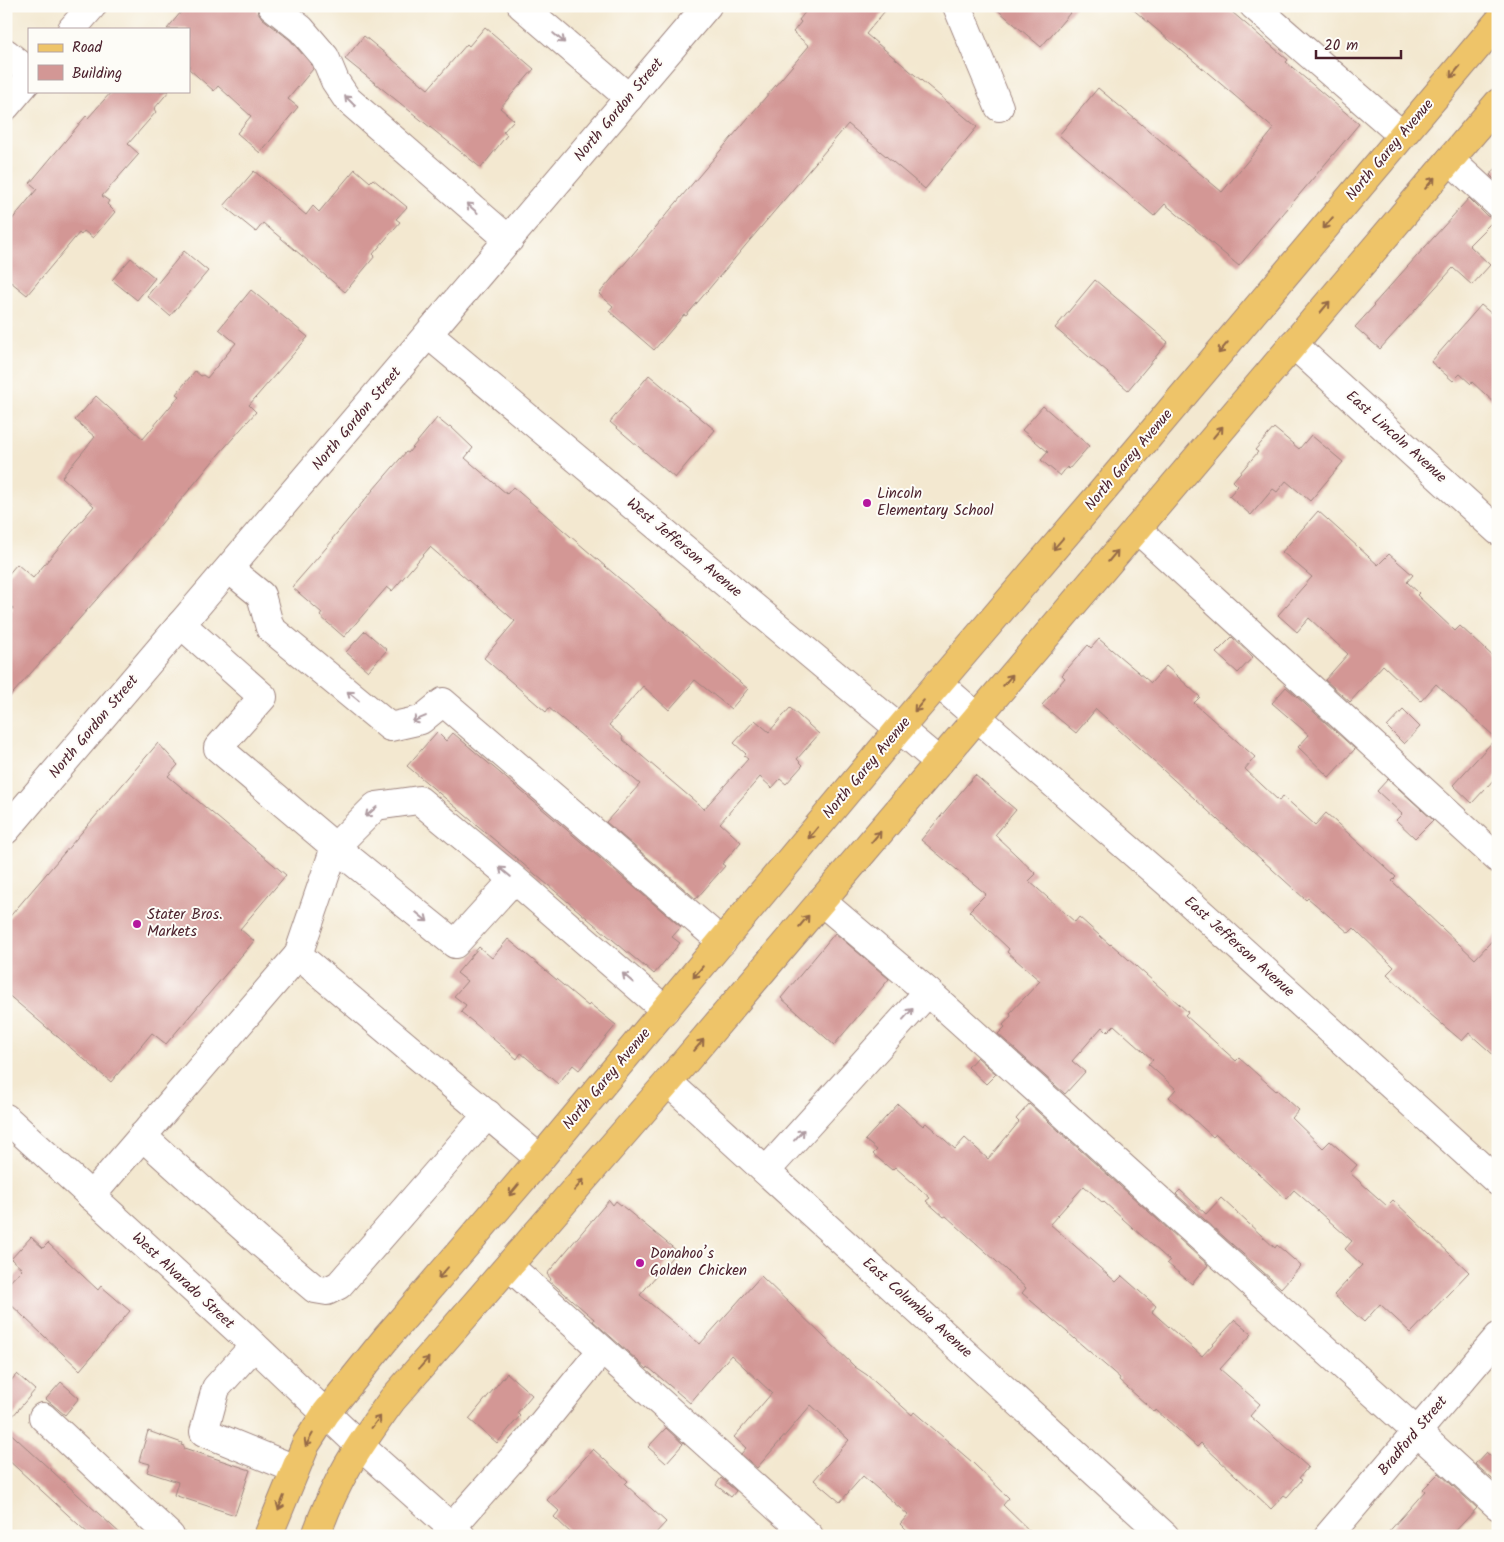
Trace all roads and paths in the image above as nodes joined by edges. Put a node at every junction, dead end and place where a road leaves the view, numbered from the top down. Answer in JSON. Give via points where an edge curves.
{"nodes":[{"id":1,"x":92,"y":6,"type":"edge"},
{"id":2,"x":272,"y":6,"type":"edge"},
{"id":3,"x":522,"y":6,"type":"edge"},
{"id":4,"x":707,"y":6,"type":"edge"},
{"id":5,"x":957,"y":6,"type":"edge"},
{"id":6,"x":1254,"y":6,"type":"edge"},
{"id":7,"x":1498,"y":22,"type":"edge"},
{"id":8,"x":73,"y":28,"type":"edge"},
{"id":9,"x":6,"y":52,"type":"edge"},
{"id":10,"x":28,"y":71,"type":"edge"},
{"id":11,"x":28,"y":81,"type":"edge"},
{"id":12,"x":629,"y":98,"type":"junction"},
{"id":13,"x":1498,"y":103,"type":"edge"},
{"id":14,"x":6,"y":106,"type":"edge"},
{"id":15,"x":999,"y":107,"type":"dead end"},
{"id":16,"x":1402,"y":135,"type":"junction"},
{"id":17,"x":1450,"y":160,"type":"junction"},
{"id":18,"x":1498,"y":204,"type":"edge"},
{"id":19,"x":509,"y":240,"type":"junction"},
{"id":20,"x":428,"y":335,"type":"junction"},
{"id":21,"x":1294,"y":344,"type":"junction"},
{"id":22,"x":1136,"y":529,"type":"junction"},
{"id":23,"x":1498,"y":531,"type":"edge"},
{"id":24,"x":229,"y":570,"type":"junction"},
{"id":25,"x":182,"y":624,"type":"junction"},
{"id":26,"x":938,"y":683,"type":"junction"},
{"id":27,"x":976,"y":717,"type":"junction"},
{"id":28,"x":900,"y":728,"type":"junction"},
{"id":29,"x":939,"y":762,"type":"junction"},
{"id":30,"x":6,"y":830,"type":"edge"},
{"id":31,"x":335,"y":847,"type":"junction"},
{"id":32,"x":1498,"y":860,"type":"edge"},
{"id":33,"x":514,"y":879,"type":"junction"},
{"id":34,"x":821,"y":901,"type":"junction"},
{"id":35,"x":722,"y":942,"type":"junction"},
{"id":36,"x":298,"y":954,"type":"junction"},
{"id":37,"x":928,"y":992,"type":"junction"},
{"id":38,"x":665,"y":1010,"type":"junction"},
{"id":39,"x":668,"y":1082,"type":"junction"},
{"id":40,"x":488,"y":1114,"type":"junction"},
{"id":41,"x":6,"y":1118,"type":"edge"},
{"id":42,"x":142,"y":1136,"type":"junction"},
{"id":43,"x":540,"y":1159,"type":"junction"},
{"id":44,"x":766,"y":1171,"type":"junction"},
{"id":45,"x":1498,"y":1182,"type":"edge"},
{"id":46,"x":91,"y":1196,"type":"junction"},
{"id":47,"x":509,"y":1266,"type":"junction"},
{"id":48,"x":1498,"y":1336,"type":"edge"},
{"id":49,"x":254,"y":1346,"type":"junction"},
{"id":50,"x":602,"y":1350,"type":"junction"},
{"id":51,"x":326,"y":1413,"type":"junction"},
{"id":52,"x":43,"y":1417,"type":"dead end"},
{"id":53,"x":1417,"y":1432,"type":"junction"},
{"id":54,"x":359,"y":1444,"type":"junction"},
{"id":55,"x":295,"y":1469,"type":"junction"},
{"id":56,"x":1498,"y":1506,"type":"edge"},
{"id":57,"x":456,"y":1531,"type":"edge"},
{"id":58,"x":170,"y":1536,"type":"edge"},
{"id":59,"x":268,"y":1536,"type":"edge"},
{"id":60,"x":316,"y":1536,"type":"edge"},
{"id":61,"x":809,"y":1536,"type":"edge"},
{"id":62,"x":1165,"y":1536,"type":"edge"},
{"id":63,"x":1328,"y":1536,"type":"edge"}],
"edges":[{"from":1,"to":8,"type":"street"},
{"from":19,"to":2,"type":"street","one_way":true,"via":[[347,99],[325,57],[301,29]]},
{"from":3,"to":12,"type":"street","one_way":true},
{"from":4,"to":12,"type":"street","name":"North Gordon Street"},
{"from":5,"to":15,"type":"street"},
{"from":6,"to":16,"type":"street"},
{"from":7,"to":16,"type":"main road","name":"North Garey Avenue","one_way":true},
{"from":9,"to":10,"type":"street"},
{"from":11,"to":14,"type":"street"},
{"from":12,"to":19,"type":"street","name":"North Gordon Street"},
{"from":13,"to":17,"type":"main road"},
{"from":16,"to":26,"type":"main road","name":"North Garey Avenue","one_way":true},
{"from":17,"to":18,"type":"street"},
{"from":21,"to":17,"type":"main road","one_way":true},
{"from":19,"to":20,"type":"street","name":"North Gordon Street"},
{"from":20,"to":24,"type":"street","name":"North Gordon Street"},
{"from":20,"to":28,"type":"street","name":"West Jefferson Avenue"},
{"from":22,"to":21,"type":"main road","one_way":true},
{"from":21,"to":23,"type":"street","name":"East Lincoln Avenue"},
{"from":27,"to":22,"type":"main road","one_way":true},
{"from":22,"to":32,"type":"street"},
{"from":24,"to":25,"type":"street","name":"North Gordon Street"},
{"from":35,"to":24,"type":"street","one_way":true,"via":[[443,702],[421,720],[390,727],[270,628],[261,595]]},
{"from":25,"to":30,"type":"street","name":"North Gordon Street"},
{"from":25,"to":31,"type":"street","via":[[263,697],[218,748]]},
{"from":26,"to":27,"type":"street","name":"East Jefferson Avenue"},
{"from":26,"to":28,"type":"main road","name":"North Garey Avenue","one_way":true},
{"from":27,"to":29,"type":"main road"},
{"from":27,"to":45,"type":"street","name":"East Jefferson Avenue","via":[[1168,883]]},
{"from":28,"to":29,"type":"street","name":"West Jefferson Avenue"},
{"from":28,"to":35,"type":"main road","name":"North Garey Avenue","one_way":true},
{"from":34,"to":29,"type":"main road","one_way":true},
{"from":33,"to":31,"type":"street","one_way":true,"via":[[419,800],[376,806]]},
{"from":31,"to":33,"type":"street","one_way":true,"via":[[455,944]]},
{"from":31,"to":36,"type":"street"},
{"from":38,"to":33,"type":"street","one_way":true},
{"from":34,"to":37,"type":"street"},
{"from":39,"to":34,"type":"main road","one_way":true},
{"from":35,"to":38,"type":"main road","name":"North Garey Avenue","one_way":true},
{"from":36,"to":40,"type":"street"},
{"from":36,"to":42,"type":"street"},
{"from":44,"to":37,"type":"street","one_way":true},
{"from":37,"to":53,"type":"street"},
{"from":38,"to":43,"type":"main road","name":"North Garey Avenue"},
{"from":39,"to":44,"type":"street","name":"East Columbia Avenue"},
{"from":47,"to":39,"type":"main road","one_way":true},
{"from":40,"to":42,"type":"street","via":[[339,1285],[327,1291],[315,1289]]},
{"from":40,"to":43,"type":"street"},
{"from":41,"to":46,"type":"street","name":"West Alvarado Street"},
{"from":42,"to":46,"type":"street"},
{"from":43,"to":51,"type":"main road","name":"North Garey Avenue","one_way":true},
{"from":44,"to":62,"type":"street","name":"East Columbia Avenue"},
{"from":46,"to":49,"type":"street","name":"West Alvarado Street"},
{"from":47,"to":50,"type":"street"},
{"from":54,"to":47,"type":"main road","one_way":true,"via":[[392,1400]]},
{"from":48,"to":53,"type":"street","name":"Bradford Street"},
{"from":49,"to":51,"type":"street","name":"West Alvarado Street"},
{"from":49,"to":55,"type":"street","via":[[216,1388],[204,1432]]},
{"from":50,"to":57,"type":"street"},
{"from":50,"to":61,"type":"street"},
{"from":51,"to":54,"type":"street","name":"West Alvarado Street"},
{"from":51,"to":55,"type":"main road","name":"North Garey Avenue","one_way":true},
{"from":52,"to":58,"type":"street"},
{"from":53,"to":56,"type":"street"},
{"from":53,"to":63,"type":"street","name":"Bradford Street"},
{"from":54,"to":57,"type":"street","name":"West Alvarado Street"},
{"from":54,"to":60,"type":"main road","via":[[336,1486]]},
{"from":55,"to":59,"type":"main road","name":"North Garey Avenue","one_way":true}]}
